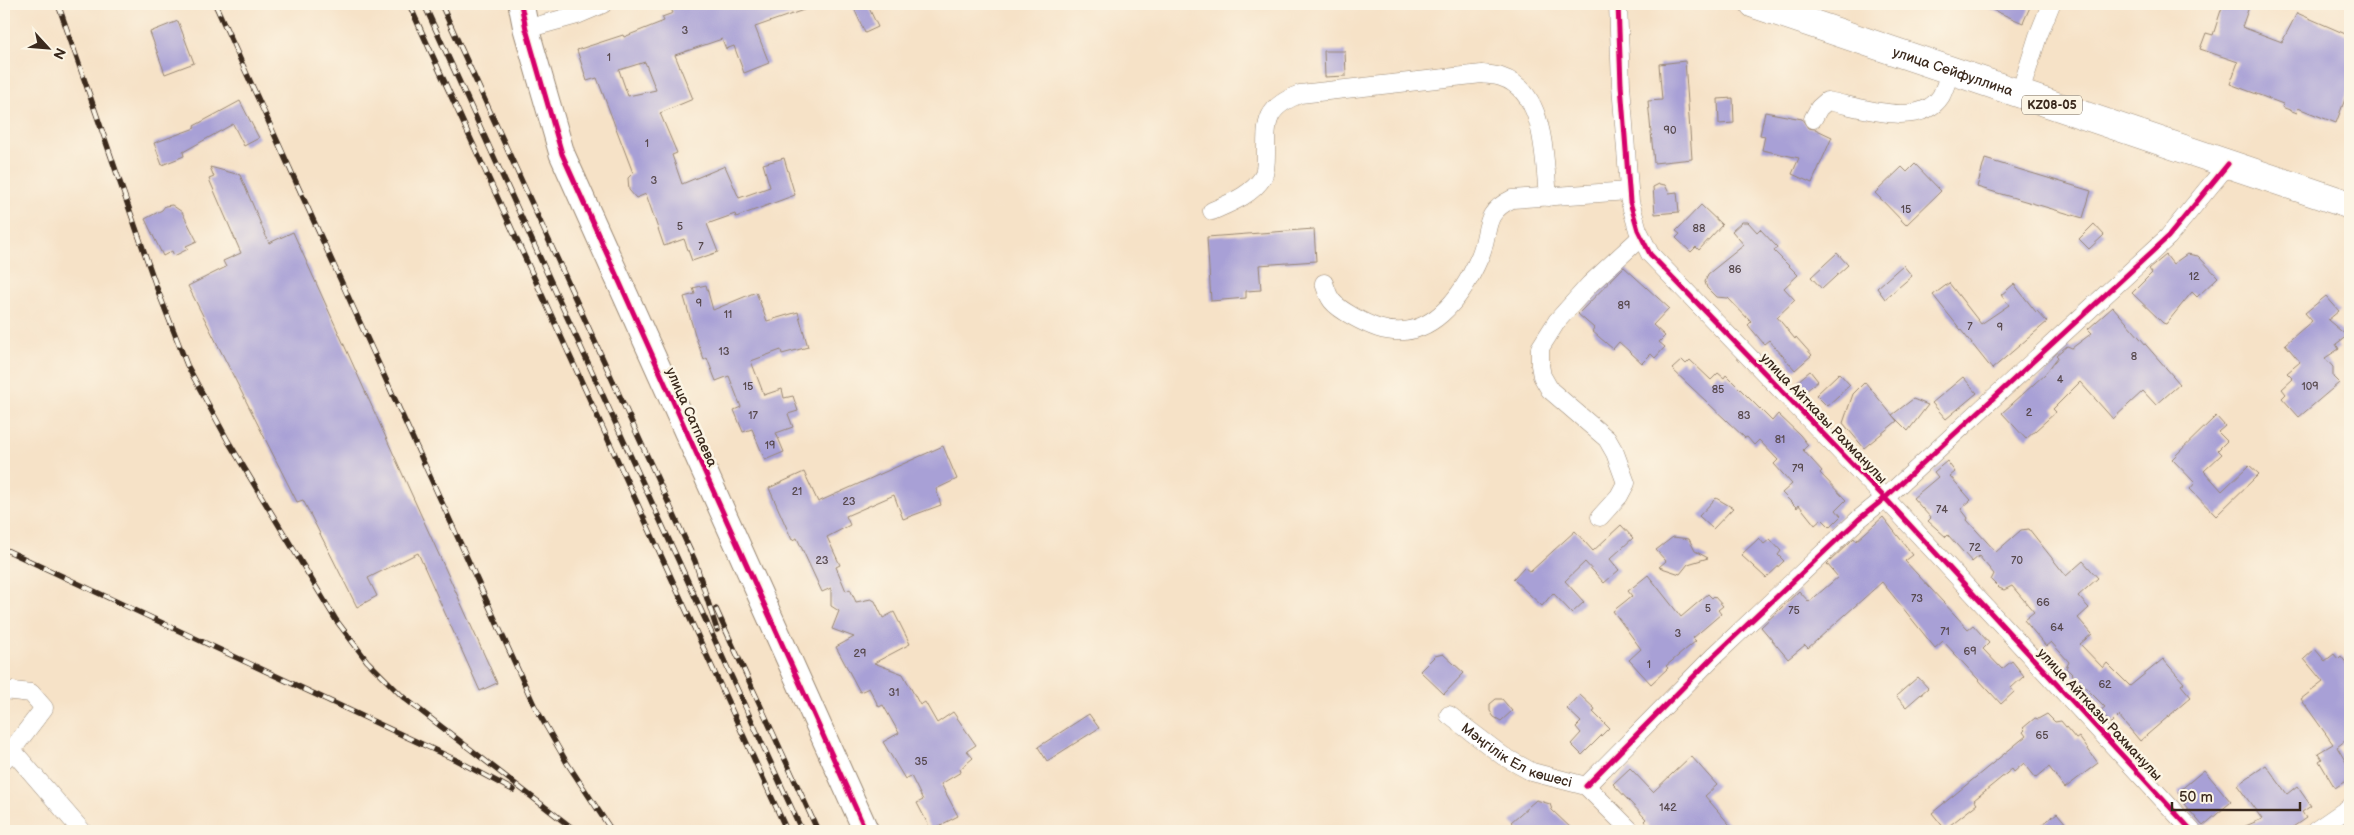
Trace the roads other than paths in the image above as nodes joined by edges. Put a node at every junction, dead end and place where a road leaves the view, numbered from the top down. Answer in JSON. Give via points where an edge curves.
{"nodes":[{"id":1,"x":521,"y":4,"type":"edge"},
{"id":2,"x":603,"y":4,"type":"edge"},
{"id":3,"x":1618,"y":4,"type":"edge"},
{"id":4,"x":1754,"y":4,"type":"edge"},
{"id":5,"x":2051,"y":4,"type":"edge"},
{"id":6,"x":526,"y":28,"type":"junction"},
{"id":7,"x":1951,"y":70,"type":"junction"},
{"id":8,"x":2020,"y":93,"type":"junction"},
{"id":9,"x":1813,"y":119,"type":"dead end"},
{"id":10,"x":2228,"y":164,"type":"junction"},
{"id":11,"x":1629,"y":191,"type":"junction"},
{"id":12,"x":1548,"y":197,"type":"junction"},
{"id":13,"x":2350,"y":205,"type":"edge"},
{"id":14,"x":1212,"y":211,"type":"dead end"},
{"id":15,"x":1641,"y":237,"type":"junction"},
{"id":16,"x":1324,"y":283,"type":"dead end"},
{"id":17,"x":1885,"y":498,"type":"junction"},
{"id":18,"x":1600,"y":517,"type":"dead end"},
{"id":19,"x":4,"y":690,"type":"edge"},
{"id":20,"x":1449,"y":714,"type":"dead end"},
{"id":21,"x":8,"y":755,"type":"edge"},
{"id":22,"x":1586,"y":786,"type":"junction"},
{"id":23,"x":2350,"y":807,"type":"edge"},
{"id":24,"x":82,"y":831,"type":"edge"},
{"id":25,"x":866,"y":831,"type":"edge"},
{"id":26,"x":1631,"y":831,"type":"edge"},
{"id":27,"x":2192,"y":831,"type":"edge"},
{"id":28,"x":2315,"y":831,"type":"edge"}],
"edges":[{"from":1,"to":6,"type":"street","name":"улица Сатпаева"},
{"from":2,"to":6,"type":"street","via":[[577,15]]},
{"from":3,"to":11,"type":"street","name":"улица Айтказы Рахманулы","via":[[1620,85]]},
{"from":4,"to":7,"type":"main road","name":"улица Сейфуллина","number":"KZ08-05"},
{"from":5,"to":8,"type":"street"},
{"from":6,"to":25,"type":"street","name":"улица Сатпаева","via":[[562,154]]},
{"from":7,"to":8,"type":"main road","name":"улица Сейфуллина","number":"KZ08-05"},
{"from":7,"to":9,"type":"street","via":[[1941,96],[1931,106],[1913,112],[1886,114],[1827,101]]},
{"from":8,"to":10,"type":"main road","name":"улица Сейфуллина","number":"KZ08-05"},
{"from":10,"to":13,"type":"main road","name":"улица Сейфуллина","number":"KZ08-05"},
{"from":10,"to":17,"type":"street","via":[[2168,237]]},
{"from":11,"to":12,"type":"street"},
{"from":11,"to":15,"type":"street","name":"улица Айтказы Рахманулы"},
{"from":12,"to":14,"type":"street","via":[[1540,122],[1530,101],[1516,84],[1502,77],[1482,74],[1300,94],[1285,100],[1276,106],[1267,121],[1263,176],[1244,196]]},
{"from":12,"to":16,"type":"street","via":[[1512,200],[1500,205],[1487,225],[1481,255],[1469,278],[1452,304],[1424,327],[1386,330],[1366,323],[1333,302]]},
{"from":15,"to":17,"type":"street","name":"улица Айтказы Рахманулы","via":[[1650,254]]},
{"from":15,"to":18,"type":"street","via":[[1590,284],[1557,321],[1540,348],[1541,370],[1550,390],[1607,439],[1622,471],[1626,483]]},
{"from":17,"to":22,"type":"street","via":[[1713,657]]},
{"from":17,"to":27,"type":"street","name":"улица Айтказы Рахманулы"},
{"from":19,"to":21,"type":"street","via":[[31,694],[44,708]]},
{"from":20,"to":22,"type":"street","name":"Мәңгілік Ел көшесі","via":[[1503,756],[1532,772]]},
{"from":21,"to":24,"type":"street"},
{"from":22,"to":26,"type":"street","name":"Мәңгілік Ел көшесі"},
{"from":23,"to":28,"type":"street"}]}
